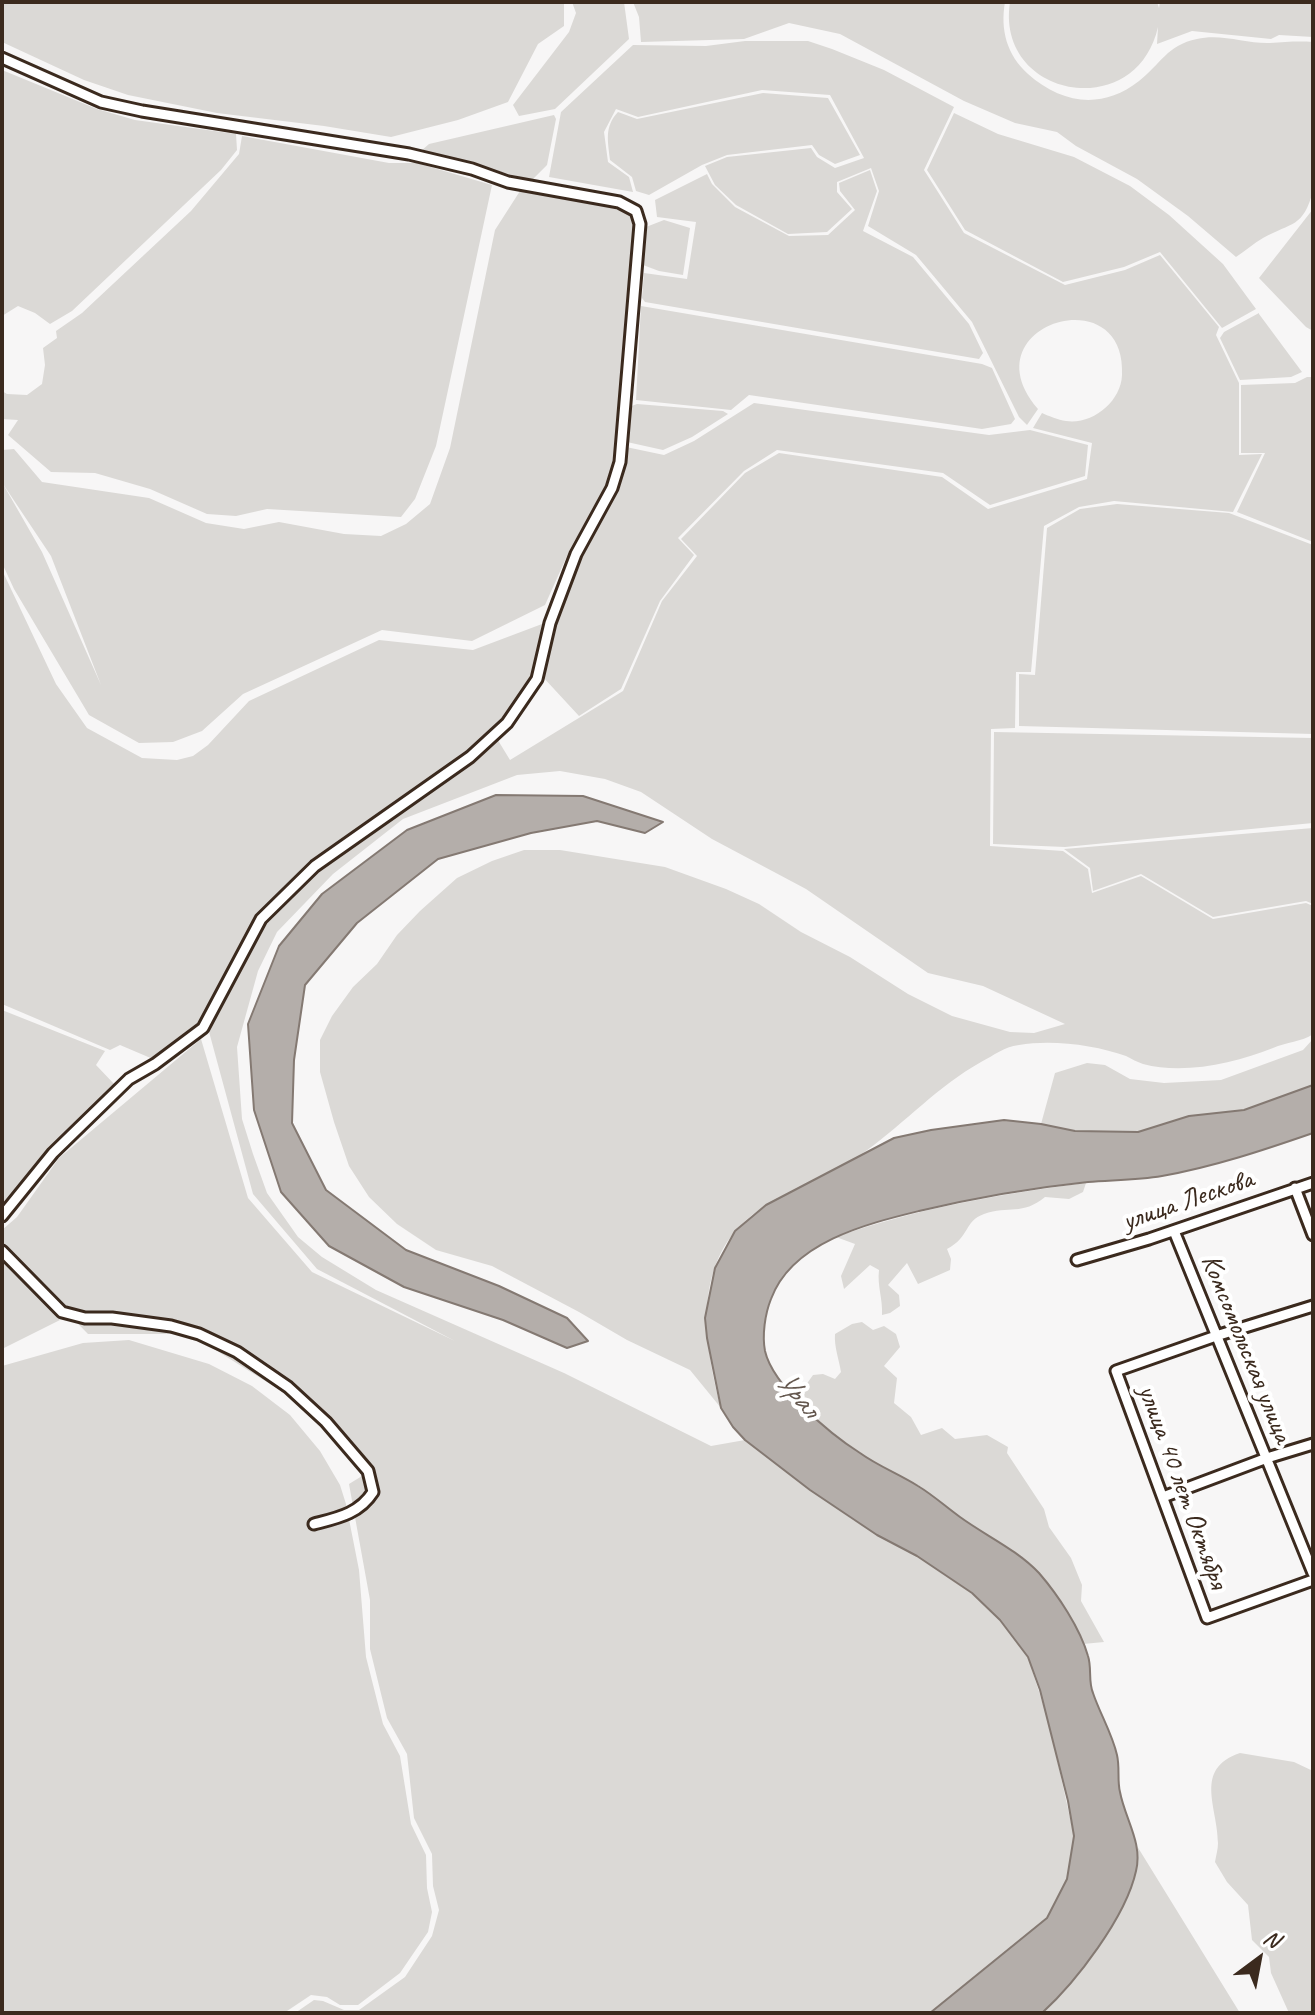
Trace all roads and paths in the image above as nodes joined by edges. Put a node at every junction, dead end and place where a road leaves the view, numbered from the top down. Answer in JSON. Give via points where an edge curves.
{"nodes":[{"id":1,"x":2,"y":58,"type":"edge"},
{"id":2,"x":1313,"y":1183,"type":"edge"},
{"id":3,"x":1295,"y":1188,"type":"junction"},
{"id":4,"x":2,"y":1216,"type":"edge"},
{"id":5,"x":1174,"y":1231,"type":"junction"},
{"id":6,"x":1313,"y":1235,"type":"edge"},
{"id":7,"x":2,"y":1251,"type":"edge"},
{"id":8,"x":1077,"y":1260,"type":"dead end"},
{"id":9,"x":1313,"y":1306,"type":"edge"},
{"id":10,"x":1216,"y":1336,"type":"junction"},
{"id":11,"x":1313,"y":1444,"type":"edge"},
{"id":12,"x":1267,"y":1458,"type":"junction"},
{"id":13,"x":1163,"y":1497,"type":"junction"},
{"id":14,"x":314,"y":1524,"type":"dead end"},
{"id":15,"x":1313,"y":1573,"type":"edge"},
{"id":16,"x":1313,"y":1580,"type":"edge"}],
"edges":[{"from":1,"to":4,"type":"street","via":[[101,102],[419,156],[508,182],[619,202],[636,211],[640,224],[620,462],[570,568],[537,679],[507,723],[470,757],[315,866],[261,919],[203,1028],[129,1079],[53,1153]]},
{"from":2,"to":3,"type":"street","name":"улица Лескова"},
{"from":3,"to":5,"type":"street","name":"улица Лескова"},
{"from":3,"to":6,"type":"street"},
{"from":5,"to":8,"type":"street","name":"улица Лескова"},
{"from":5,"to":10,"type":"street","name":"Комсомольская улица"},
{"from":7,"to":14,"type":"street","via":[[62,1312],[199,1334],[237,1352],[308,1404],[368,1471],[373,1492],[363,1506],[341,1518]]},
{"from":9,"to":10,"type":"street"},
{"from":10,"to":12,"type":"street","name":"Комсомольская улица"},
{"from":10,"to":13,"type":"street","name":"улица 40 лет Октября","via":[[1116,1371]]},
{"from":11,"to":12,"type":"street"},
{"from":12,"to":13,"type":"street"},
{"from":12,"to":15,"type":"street","name":"Комсомольская улица"},
{"from":13,"to":16,"type":"street","name":"улица 40 лет Октября","via":[[1207,1618]]}]}
